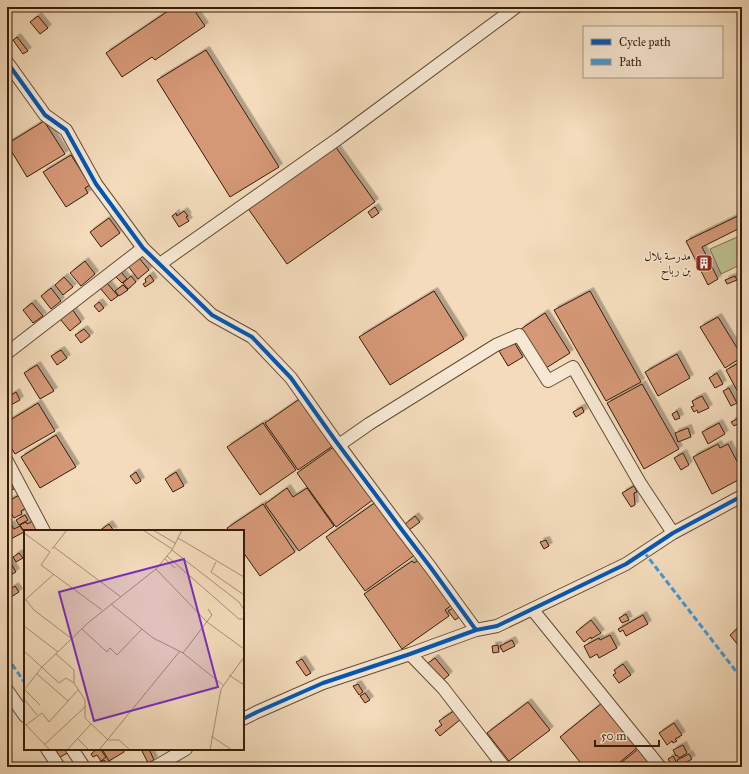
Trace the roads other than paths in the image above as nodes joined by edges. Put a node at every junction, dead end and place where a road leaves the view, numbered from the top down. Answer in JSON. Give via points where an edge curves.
{"nodes":[{"id":1,"x":516,"y":7,"type":"edge"},
{"id":2,"x":7,"y":62,"type":"edge"},
{"id":3,"x":142,"y":248,"type":"junction"},
{"id":4,"x":160,"y":264,"type":"junction"},
{"id":5,"x":7,"y":353,"type":"edge"},
{"id":6,"x":339,"y":445,"type":"junction"},
{"id":7,"x":7,"y":461,"type":"edge"},
{"id":8,"x":742,"y":496,"type":"edge"},
{"id":9,"x":43,"y":530,"type":"edge"},
{"id":10,"x":673,"y":533,"type":"junction"},
{"id":11,"x":532,"y":609,"type":"junction"},
{"id":12,"x":476,"y":630,"type":"junction"},
{"id":13,"x":410,"y":654,"type":"junction"},
{"id":14,"x":7,"y":690,"type":"edge"},
{"id":15,"x":24,"y":715,"type":"edge"},
{"id":16,"x":244,"y":718,"type":"edge"},
{"id":17,"x":48,"y":750,"type":"edge"},
{"id":18,"x":73,"y":750,"type":"edge"},
{"id":19,"x":182,"y":750,"type":"edge"},
{"id":20,"x":168,"y":753,"type":"edge"},
{"id":21,"x":59,"y":767,"type":"edge"},
{"id":22,"x":84,"y":767,"type":"edge"},
{"id":23,"x":155,"y":767,"type":"edge"},
{"id":24,"x":504,"y":767,"type":"edge"},
{"id":25,"x":660,"y":767,"type":"edge"}],
"edges":[{"from":1,"to":4,"type":"street","via":[[339,138]]},
{"from":2,"to":3,"type":"street","via":[[45,115],[66,130],[96,184]]},
{"from":3,"to":4,"type":"street"},
{"from":3,"to":5,"type":"street"},
{"from":4,"to":6,"type":"street","via":[[212,315],[252,337],[291,378]]},
{"from":6,"to":10,"type":"street","via":[[496,345],[519,335],[548,381],[573,367],[640,483]]},
{"from":6,"to":12,"type":"street"},
{"from":7,"to":9,"type":"street"},
{"from":8,"to":10,"type":"street"},
{"from":10,"to":11,"type":"street","via":[[626,564]]},
{"from":11,"to":12,"type":"street","via":[[496,626]]},
{"from":11,"to":25,"type":"street"},
{"from":12,"to":13,"type":"street"},
{"from":13,"to":16,"type":"street","via":[[323,682]]},
{"from":13,"to":24,"type":"street","via":[[443,688]]},
{"from":14,"to":15,"type":"street"},
{"from":17,"to":21,"type":"street"},
{"from":18,"to":22,"type":"street"},
{"from":19,"to":20,"type":"street"},
{"from":20,"to":23,"type":"street"}]}
